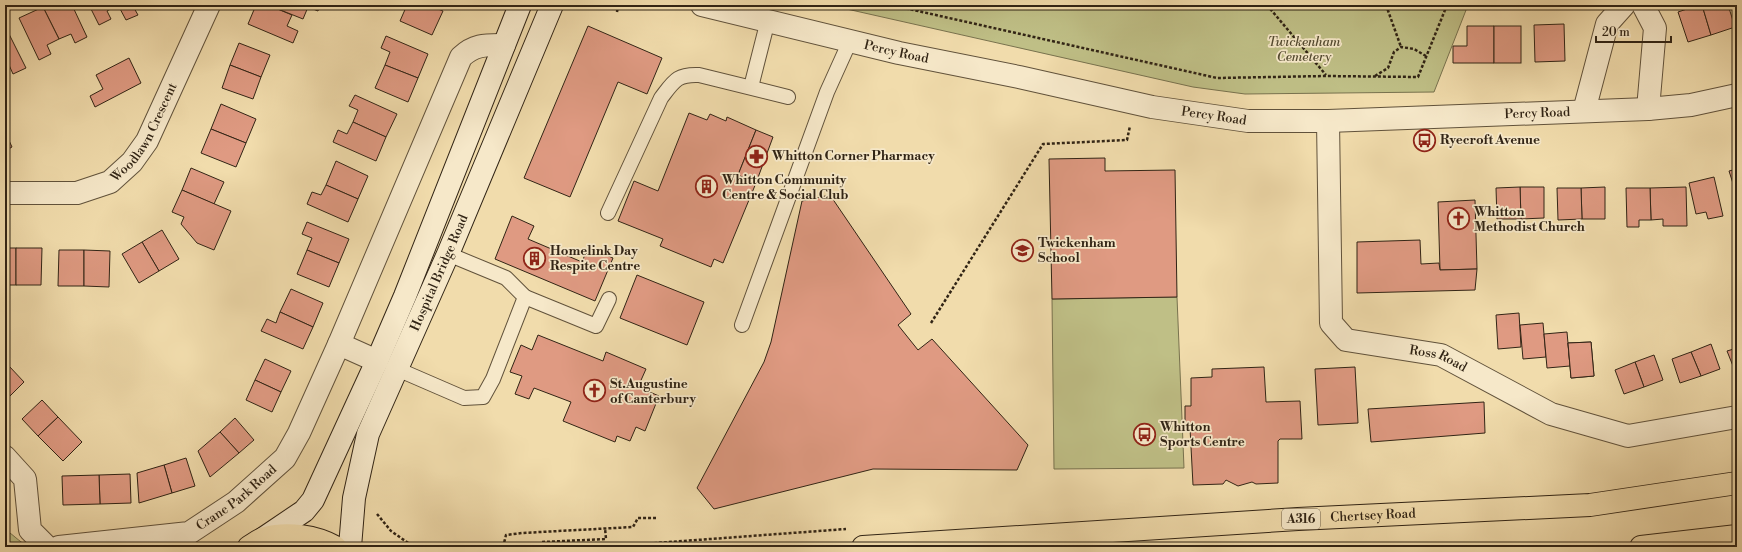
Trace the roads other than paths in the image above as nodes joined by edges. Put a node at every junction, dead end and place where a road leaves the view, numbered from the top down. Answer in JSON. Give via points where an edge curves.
{"nodes":[{"id":1,"x":209,"y":5,"type":"edge"},
{"id":2,"x":520,"y":5,"type":"edge"},
{"id":3,"x":552,"y":5,"type":"edge"},
{"id":4,"x":702,"y":5,"type":"edge"},
{"id":5,"x":1624,"y":5,"type":"edge"},
{"id":6,"x":1643,"y":5,"type":"edge"},
{"id":7,"x":768,"y":20,"type":"junction"},
{"id":8,"x":850,"y":41,"type":"junction"},
{"id":9,"x":504,"y":45,"type":"junction"},
{"id":10,"x":751,"y":87,"type":"junction"},
{"id":11,"x":1737,"y":95,"type":"edge"},
{"id":12,"x":788,"y":97,"type":"dead end"},
{"id":13,"x":1648,"y":109,"type":"junction"},
{"id":14,"x":1584,"y":111,"type":"junction"},
{"id":15,"x":1328,"y":121,"type":"junction"},
{"id":16,"x":5,"y":193,"type":"edge"},
{"id":17,"x":608,"y":213,"type":"dead end"},
{"id":18,"x":448,"y":254,"type":"junction"},
{"id":19,"x":525,"y":297,"type":"junction"},
{"id":20,"x":609,"y":299,"type":"dead end"},
{"id":21,"x":742,"y":325,"type":"dead end"},
{"id":22,"x":339,"y":344,"type":"junction"},
{"id":23,"x":377,"y":361,"type":"junction"},
{"id":24,"x":406,"y":373,"type":"junction"},
{"id":25,"x":1737,"y":417,"type":"edge"},
{"id":26,"x":5,"y":457,"type":"edge"},
{"id":27,"x":1737,"y":483,"type":"edge"},
{"id":28,"x":1737,"y":536,"type":"edge"},
{"id":29,"x":257,"y":542,"type":"edge"},
{"id":30,"x":47,"y":547,"type":"edge"},
{"id":31,"x":59,"y":547,"type":"edge"},
{"id":32,"x":335,"y":547,"type":"edge"},
{"id":33,"x":350,"y":547,"type":"edge"},
{"id":34,"x":863,"y":547,"type":"edge"},
{"id":35,"x":1642,"y":547,"type":"edge"}],
"edges":[{"from":1,"to":16,"type":"street","name":"Woodlawn Crescent","via":[[147,141],[132,162],[110,182],[77,193]]},
{"from":2,"to":9,"type":"street","name":"Hospital Bridge Road"},
{"from":3,"to":18,"type":"street","name":"Hospital Bridge Road"},
{"from":4,"to":7,"type":"street","name":"Percy Road"},
{"from":5,"to":14,"type":"street","via":[[1607,24]]},
{"from":6,"to":13,"type":"street","via":[[1655,28]]},
{"from":7,"to":8,"type":"street","name":"Percy Road"},
{"from":7,"to":10,"type":"lane"},
{"from":8,"to":15,"type":"street","name":"Percy Road","via":[[1135,103],[1248,121]]},
{"from":8,"to":21,"type":"lane","via":[[827,92]]},
{"from":9,"to":22,"type":"street","via":[[482,45],[469,50],[461,57]]},
{"from":9,"to":23,"type":"street","name":"Hospital Bridge Road"},
{"from":10,"to":12,"type":"lane"},
{"from":10,"to":17,"type":"lane","via":[[700,75],[684,74],[672,83],[660,98]]},
{"from":11,"to":13,"type":"street","name":"Percy Road","via":[[1691,106]]},
{"from":13,"to":14,"type":"street","name":"Percy Road"},
{"from":14,"to":15,"type":"street","name":"Percy Road"},
{"from":15,"to":25,"type":"street","name":"Ross Road","via":[[1331,323],[1346,340],[1441,355],[1551,414],[1628,436]]},
{"from":18,"to":19,"type":"lane","via":[[506,278]]},
{"from":18,"to":24,"type":"street","name":"Hospital Bridge Road"},
{"from":19,"to":20,"type":"lane","via":[[596,326]]},
{"from":19,"to":24,"type":"lane","via":[[494,379],[482,396],[464,398]]},
{"from":22,"to":23,"type":"street"},
{"from":22,"to":31,"type":"street","name":"Crane Park Road","via":[[285,458],[236,502],[189,533]]},
{"from":23,"to":24,"type":"street"},
{"from":23,"to":29,"type":"street","name":"Hospital Bridge Road","via":[[313,500],[304,511]]},
{"from":24,"to":33,"type":"street","name":"Hospital Bridge Road","via":[[368,434],[354,498]]},
{"from":26,"to":30,"type":"street","via":[[25,480],[30,530]]},
{"from":27,"to":34,"type":"highway","name":"Chertsey Road","number":"A316","via":[[1590,505],[1298,519]]},
{"from":28,"to":35,"type":"highway"},
{"from":29,"to":32,"type":"highway","via":[[291,535],[324,540]]}]}
